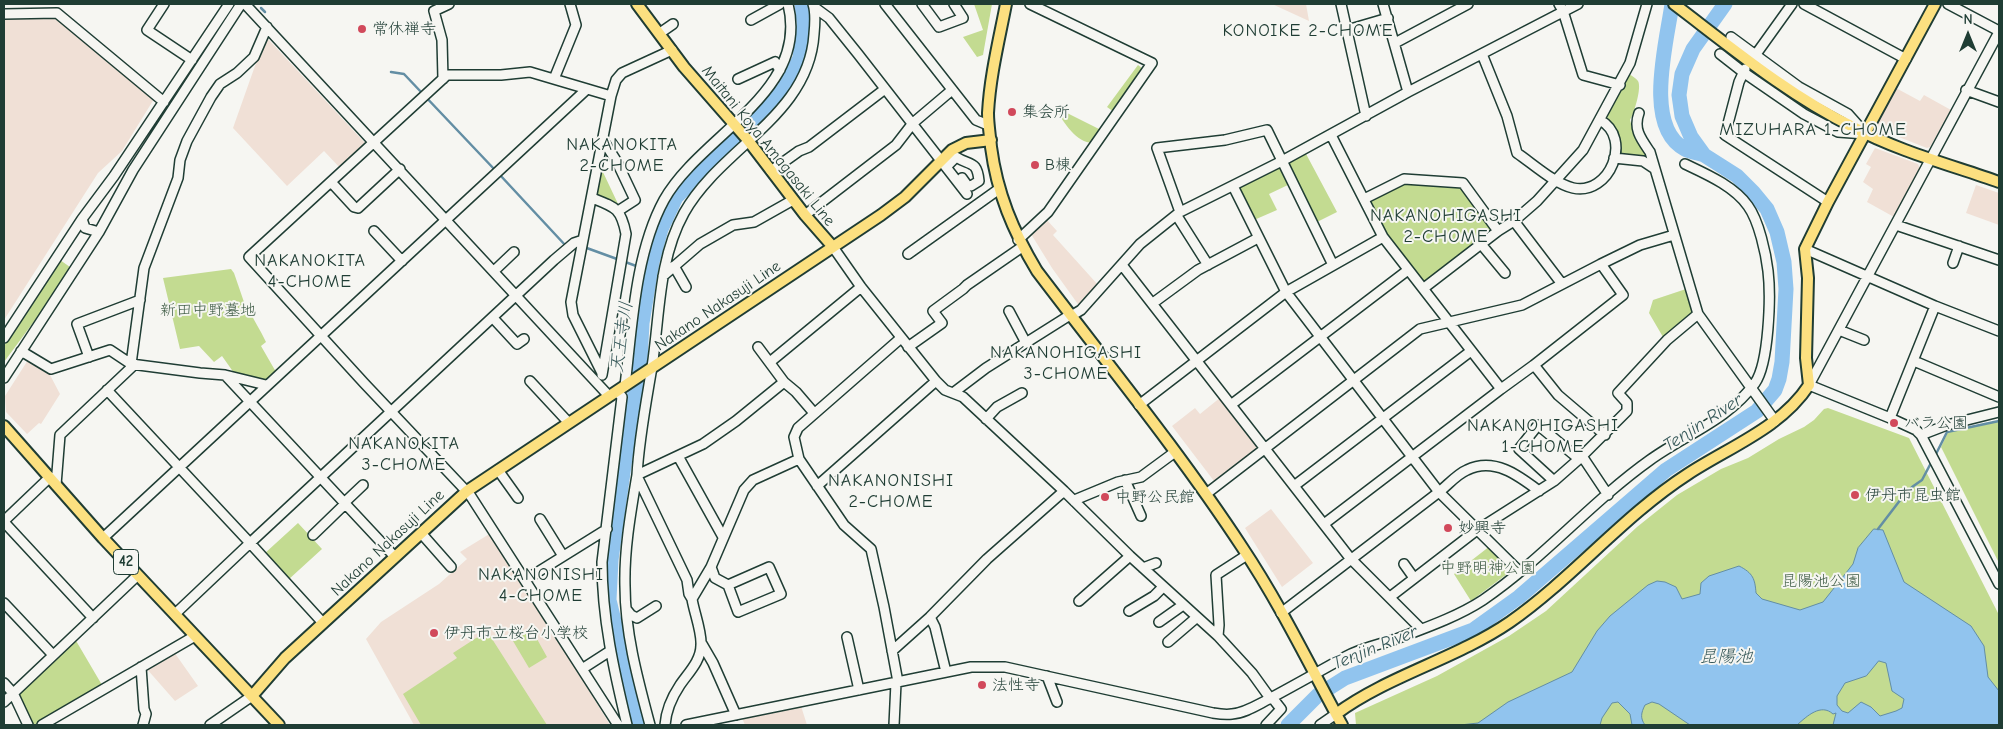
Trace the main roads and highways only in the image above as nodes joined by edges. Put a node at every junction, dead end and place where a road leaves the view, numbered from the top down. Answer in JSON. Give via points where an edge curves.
{"nodes":[{"id":1,"x":638,"y":4,"type":"edge"},
{"id":2,"x":1006,"y":4,"type":"edge"},
{"id":3,"x":1935,"y":4,"type":"edge"},
{"id":4,"x":1676,"y":5,"type":"edge"},
{"id":5,"x":1866,"y":134,"type":"junction"},
{"id":6,"x":990,"y":140,"type":"junction"},
{"id":7,"x":1999,"y":182,"type":"edge"},
{"id":8,"x":833,"y":247,"type":"junction"},
{"id":9,"x":4,"y":426,"type":"edge"},
{"id":10,"x":252,"y":696,"type":"junction"},
{"id":11,"x":1336,"y":714,"type":"junction"},
{"id":12,"x":278,"y":725,"type":"edge"},
{"id":13,"x":1342,"y":725,"type":"edge"}],
"edges":[{"from":1,"to":8,"type":"main road","name":"Maitani Koya Amagasaki Line","via":[[684,67]]},
{"from":2,"to":6,"type":"main road","via":[[994,67],[988,124]]},
{"from":3,"to":5,"type":"main road"},
{"from":4,"to":5,"type":"main road","via":[[1804,101]]},
{"from":5,"to":7,"type":"main road"},
{"from":5,"to":11,"type":"main road","via":[[1805,249],[1809,386],[1793,406],[1660,494],[1532,605],[1497,631],[1355,700]]},
{"from":6,"to":8,"type":"main road","name":"Maitani Koya Amagasaki Line","via":[[966,143],[952,150],[946,163]]},
{"from":6,"to":11,"type":"main road","via":[[999,189],[1020,244],[1070,316],[1206,494],[1247,555]]},
{"from":8,"to":10,"type":"main road","name":"Nakano Nakasuji Line","via":[[466,491],[286,658]]},
{"from":9,"to":10,"type":"main road","number":"42","via":[[103,538]]},
{"from":10,"to":12,"type":"main road","number":"42"},
{"from":11,"to":13,"type":"main road"}]}
